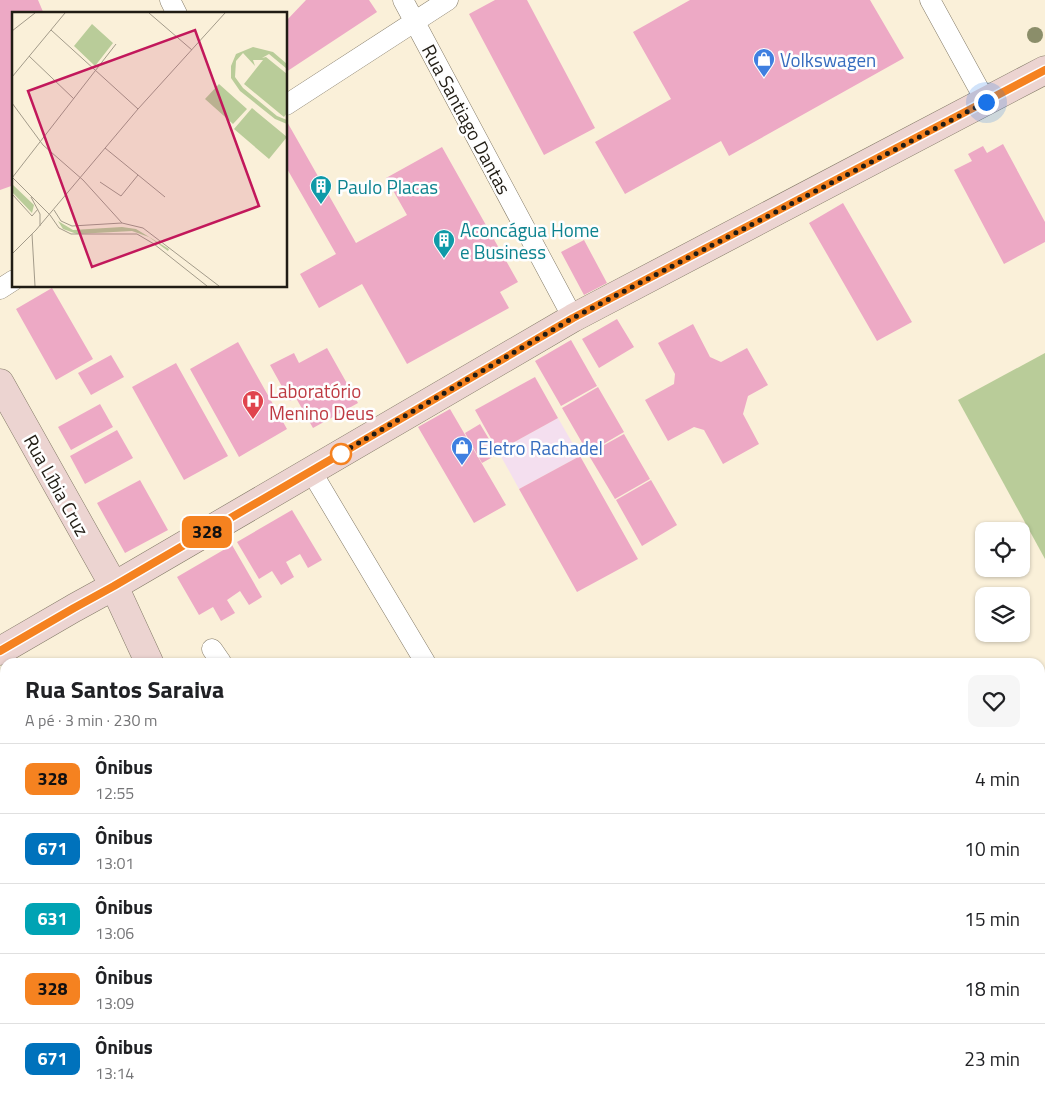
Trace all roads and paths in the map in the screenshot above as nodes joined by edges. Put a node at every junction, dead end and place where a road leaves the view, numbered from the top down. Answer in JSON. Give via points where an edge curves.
{"nodes":[{"id":1,"x":170,"y":0,"type":"edge"},
{"id":2,"x":403,"y":0,"type":"edge"},
{"id":3,"x":448,"y":0,"type":"edge"},
{"id":4,"x":930,"y":0,"type":"edge"},
{"id":5,"x":176,"y":12,"type":"edge"},
{"id":6,"x":415,"y":22,"type":"junction"},
{"id":7,"x":1045,"y":70,"type":"edge"},
{"id":8,"x":986,"y":102,"type":"junction"},
{"id":9,"x":288,"y":103,"type":"edge"},
{"id":10,"x":12,"y":281,"type":"edge"},
{"id":11,"x":0,"y":289,"type":"edge"},
{"id":12,"x":573,"y":318,"type":"junction"},
{"id":13,"x":0,"y":383,"type":"edge"},
{"id":14,"x":311,"y":471,"type":"junction"},
{"id":15,"x":114,"y":586,"type":"junction"},
{"id":16,"x":0,"y":651,"type":"edge"},
{"id":17,"x":147,"y":658,"type":"edge"},
{"id":18,"x":423,"y":658,"type":"edge"}],
"edges":[{"from":1,"to":5,"type":"street"},
{"from":2,"to":6,"type":"street","name":"Rua Santiago Dantas"},
{"from":3,"to":6,"type":"street"},
{"from":4,"to":8,"type":"street"},
{"from":6,"to":9,"type":"street"},
{"from":6,"to":12,"type":"street","name":"Rua Santiago Dantas"},
{"from":7,"to":8,"type":"main road"},
{"from":8,"to":12,"type":"main road"},
{"from":10,"to":11,"type":"street"},
{"from":12,"to":14,"type":"main road"},
{"from":13,"to":15,"type":"main road","name":"Rua Líbia Cruz"},
{"from":14,"to":15,"type":"main road"},
{"from":14,"to":18,"type":"street"},
{"from":15,"to":16,"type":"main road"},
{"from":15,"to":17,"type":"main road","name":"Rua Líbia Cruz"}]}
